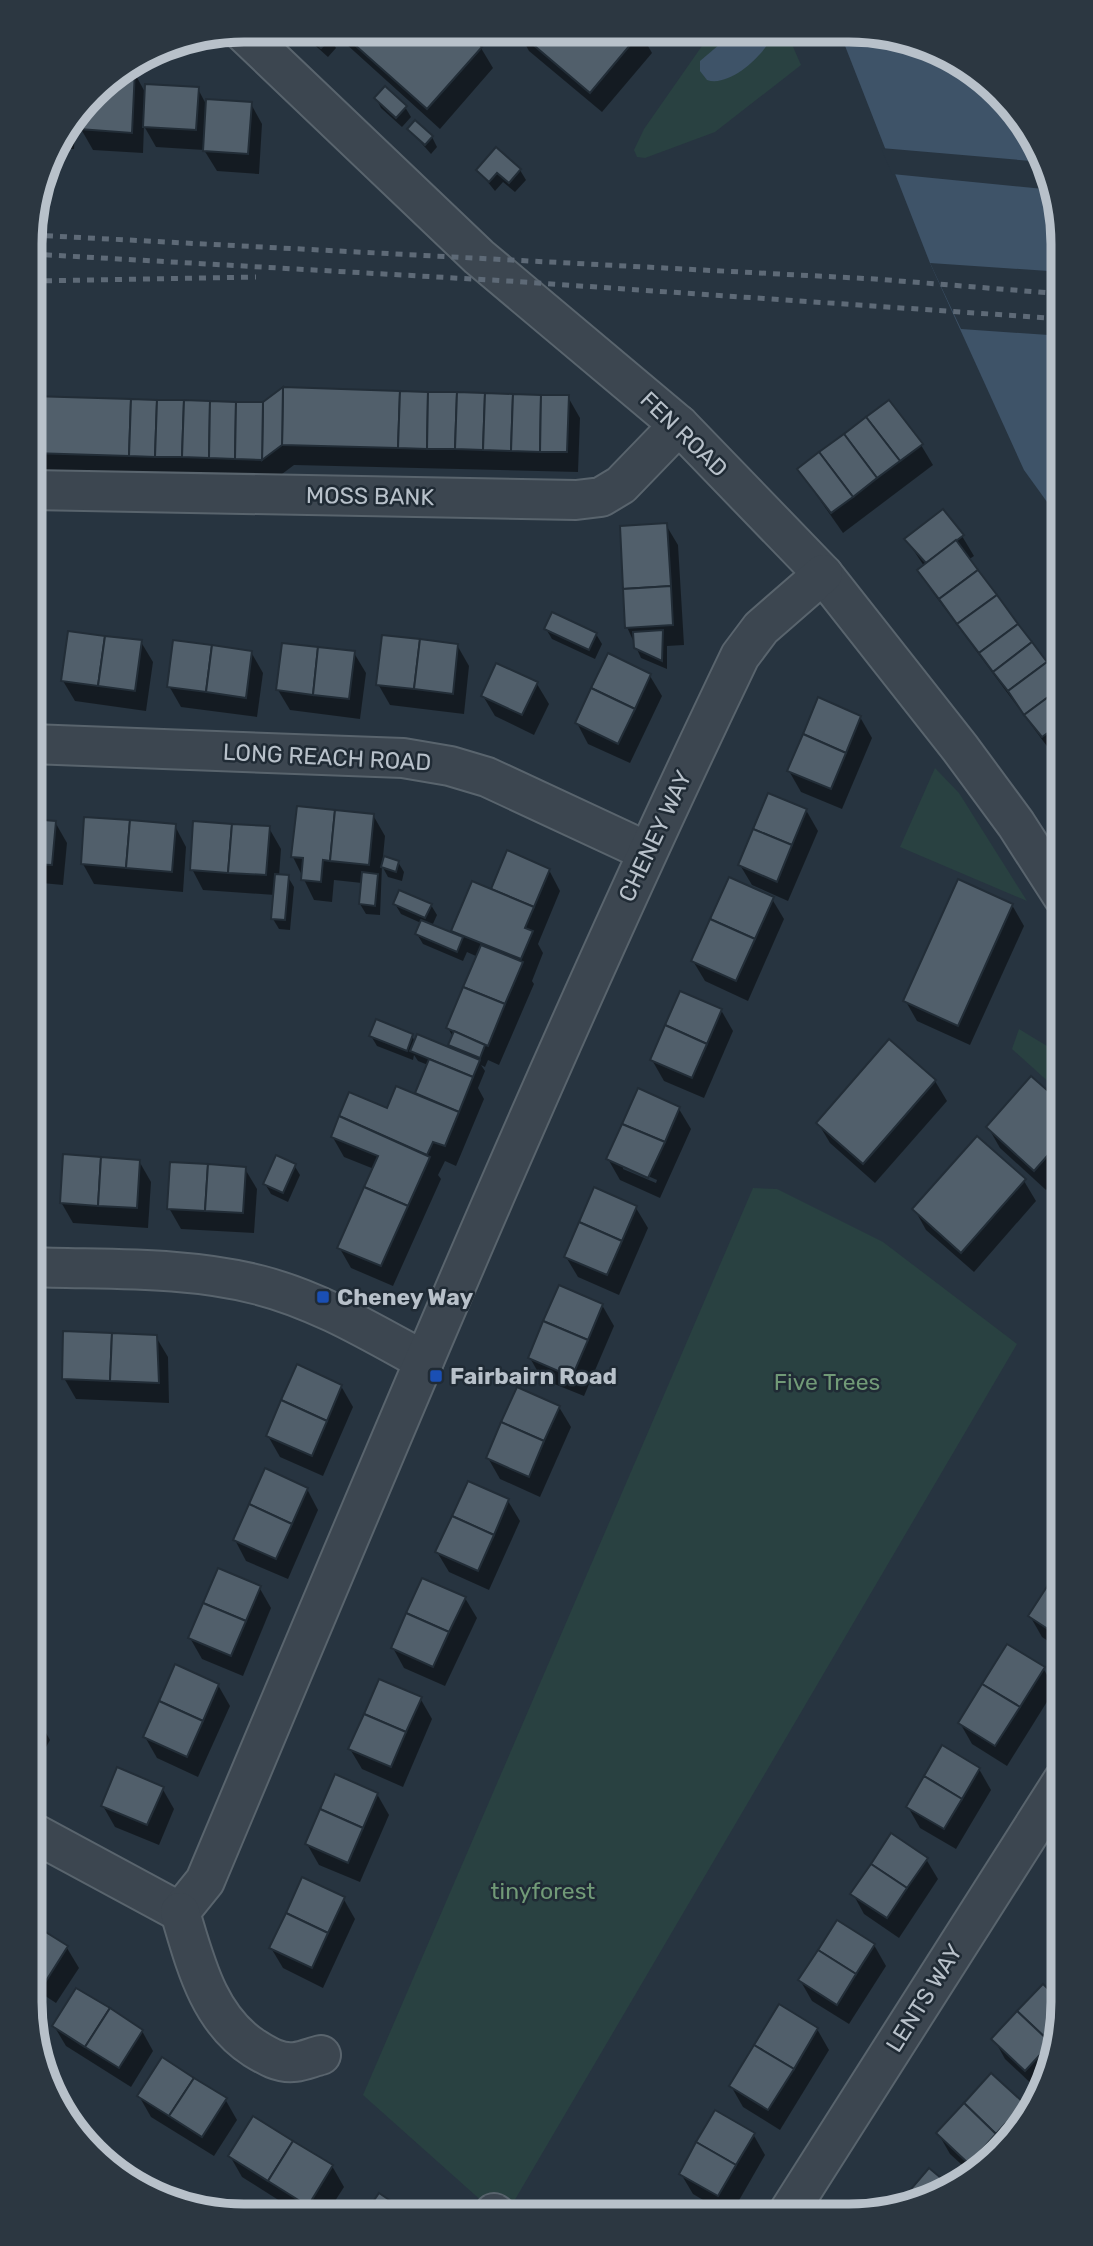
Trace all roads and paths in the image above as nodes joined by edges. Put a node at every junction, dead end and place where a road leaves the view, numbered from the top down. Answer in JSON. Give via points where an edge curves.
{"nodes":[{"id":1,"x":254,"y":42,"type":"edge"},
{"id":2,"x":679,"y":425,"type":"junction"},
{"id":3,"x":42,"y":489,"type":"edge"},
{"id":4,"x":823,"y":574,"type":"junction"},
{"id":5,"x":42,"y":744,"type":"edge"},
{"id":6,"x":646,"y":851,"type":"junction"},
{"id":7,"x":1051,"y":878,"type":"edge"},
{"id":8,"x":42,"y":1268,"type":"edge"},
{"id":9,"x":424,"y":1361,"type":"junction"},
{"id":10,"x":1051,"y":1799,"type":"edge"},
{"id":11,"x":42,"y":1837,"type":"edge"},
{"id":12,"x":180,"y":1912,"type":"junction"},
{"id":13,"x":321,"y":2055,"type":"dead end"},
{"id":14,"x":794,"y":2204,"type":"edge"}],
"edges":[{"from":1,"to":2,"type":"street","name":"FEN ROAD","via":[[479,257]]},
{"from":2,"to":3,"type":"street","name":"MOSS BANK","via":[[621,485],[601,497],[576,500]]},
{"from":2,"to":4,"type":"street","name":"FEN ROAD"},
{"from":4,"to":6,"type":"street","name":"CHENEY WAY","via":[[761,628],[740,656]]},
{"from":4,"to":7,"type":"street","name":"FEN ROAD","via":[[968,759]]},
{"from":5,"to":6,"type":"street","name":"LONG REACH ROAD","via":[[403,758],[450,766],[487,777]]},
{"from":6,"to":9,"type":"street","name":"CHENEY WAY"},
{"from":8,"to":9,"type":"street","via":[[209,1275],[261,1285],[340,1314]]},
{"from":9,"to":12,"type":"street","name":"CHENEY WAY","via":[[205,1881]]},
{"from":10,"to":14,"type":"street","name":"LENTS WAY"},
{"from":11,"to":12,"type":"street"},
{"from":12,"to":13,"type":"street","via":[[211,2001],[240,2039],[270,2059],[294,2062]]}]}
